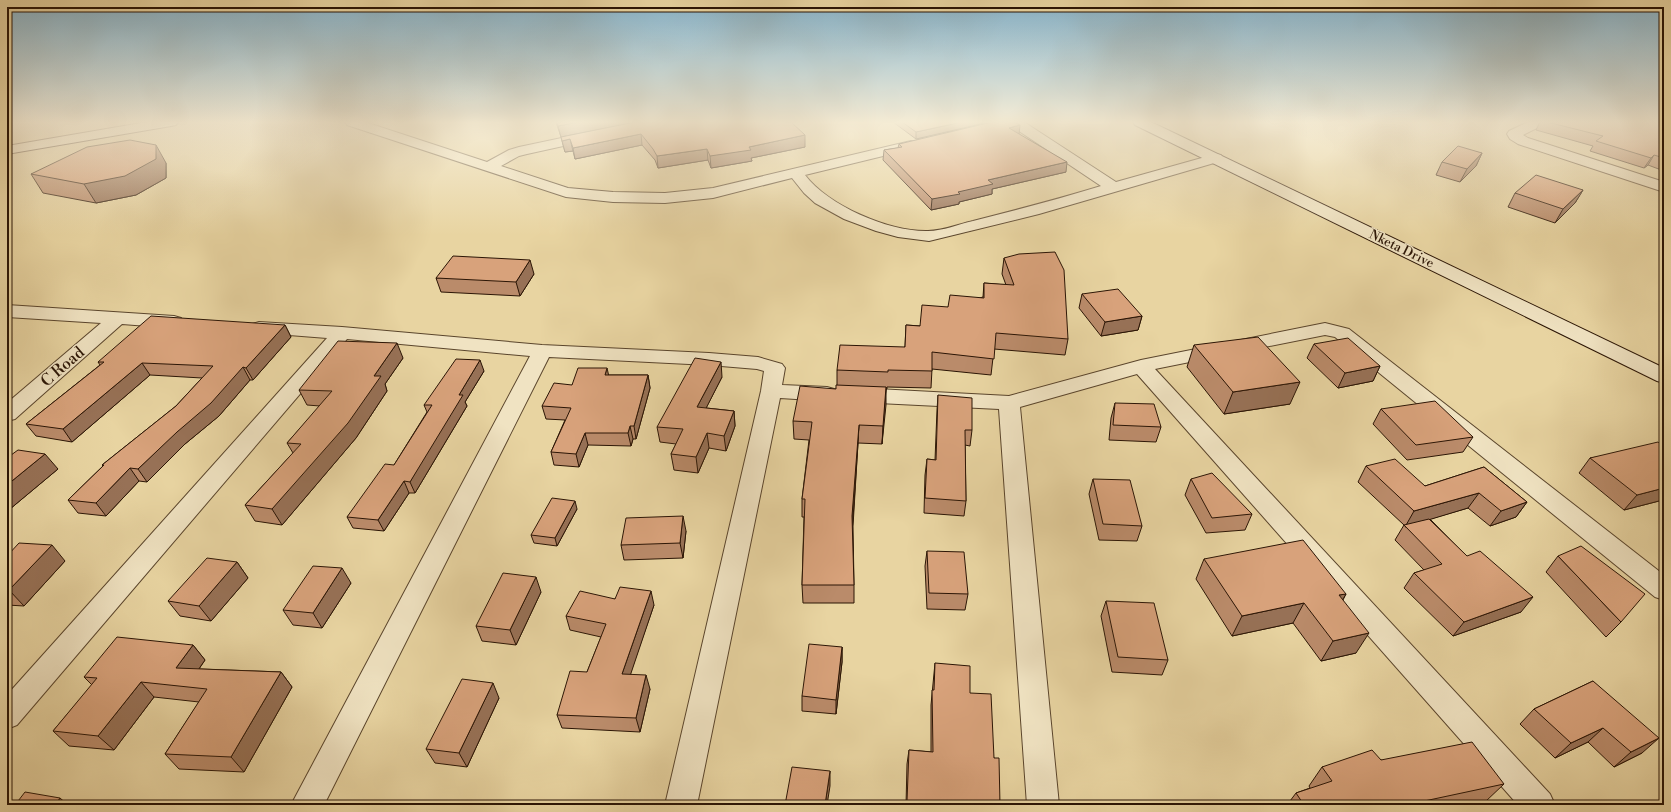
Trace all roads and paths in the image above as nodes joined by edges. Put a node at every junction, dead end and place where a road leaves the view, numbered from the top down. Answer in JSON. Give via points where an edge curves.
{"nodes":[{"id":1,"x":467,"y":160,"type":"edge"},
{"id":2,"x":501,"y":160,"type":"edge"},
{"id":3,"x":850,"y":160,"type":"edge"},
{"id":4,"x":1069,"y":160,"type":"edge"},
{"id":5,"x":1210,"y":160,"type":"edge"},
{"id":6,"x":1220,"y":160,"type":"edge"},
{"id":7,"x":1581,"y":160,"type":"edge"},
{"id":8,"x":488,"y":167,"type":"junction"},
{"id":9,"x":795,"y":173,"type":"junction"},
{"id":10,"x":1664,"y":187,"type":"edge"},
{"id":11,"x":1114,"y":188,"type":"junction"},
{"id":12,"x":7,"y":311,"type":"edge"},
{"id":13,"x":118,"y":318,"type":"junction"},
{"id":14,"x":195,"y":324,"type":"edge"},
{"id":15,"x":241,"y":326,"type":"edge"},
{"id":16,"x":342,"y":333,"type":"junction"},
{"id":17,"x":542,"y":351,"type":"junction"},
{"id":18,"x":1141,"y":366,"type":"junction"},
{"id":19,"x":1664,"y":376,"type":"edge"},
{"id":20,"x":771,"y":391,"type":"junction"},
{"id":21,"x":1009,"y":402,"type":"junction"},
{"id":22,"x":7,"y":414,"type":"edge"},
{"id":23,"x":1664,"y":590,"type":"edge"},
{"id":24,"x":7,"y":716,"type":"edge"},
{"id":25,"x":307,"y":805,"type":"edge"},
{"id":26,"x":682,"y":805,"type":"edge"},
{"id":27,"x":1043,"y":805,"type":"edge"},
{"id":28,"x":1539,"y":805,"type":"edge"}],
"edges":[{"from":1,"to":8,"type":"street"},
{"from":2,"to":8,"type":"street"},
{"from":3,"to":9,"type":"street"},
{"from":4,"to":11,"type":"street"},
{"from":5,"to":11,"type":"street"},
{"from":6,"to":19,"type":"street","name":"Nketa Drive"},
{"from":7,"to":10,"type":"street"},
{"from":8,"to":9,"type":"street","via":[[566,192],[613,197],[665,198],[713,193]]},
{"from":9,"to":11,"type":"street","via":[[810,190],[848,215],[900,232],[929,236]]},
{"from":12,"to":13,"type":"street"},
{"from":13,"to":14,"type":"street"},
{"from":13,"to":22,"type":"street","name":"C Road"},
{"from":15,"to":16,"type":"street"},
{"from":16,"to":17,"type":"street"},
{"from":16,"to":24,"type":"street"},
{"from":17,"to":20,"type":"street","via":[[758,363],[775,368]]},
{"from":17,"to":25,"type":"street"},
{"from":18,"to":21,"type":"street"},
{"from":18,"to":23,"type":"street","via":[[1325,329],[1342,333]]},
{"from":18,"to":28,"type":"street"},
{"from":20,"to":21,"type":"street"},
{"from":20,"to":26,"type":"street"},
{"from":21,"to":27,"type":"street"}]}
